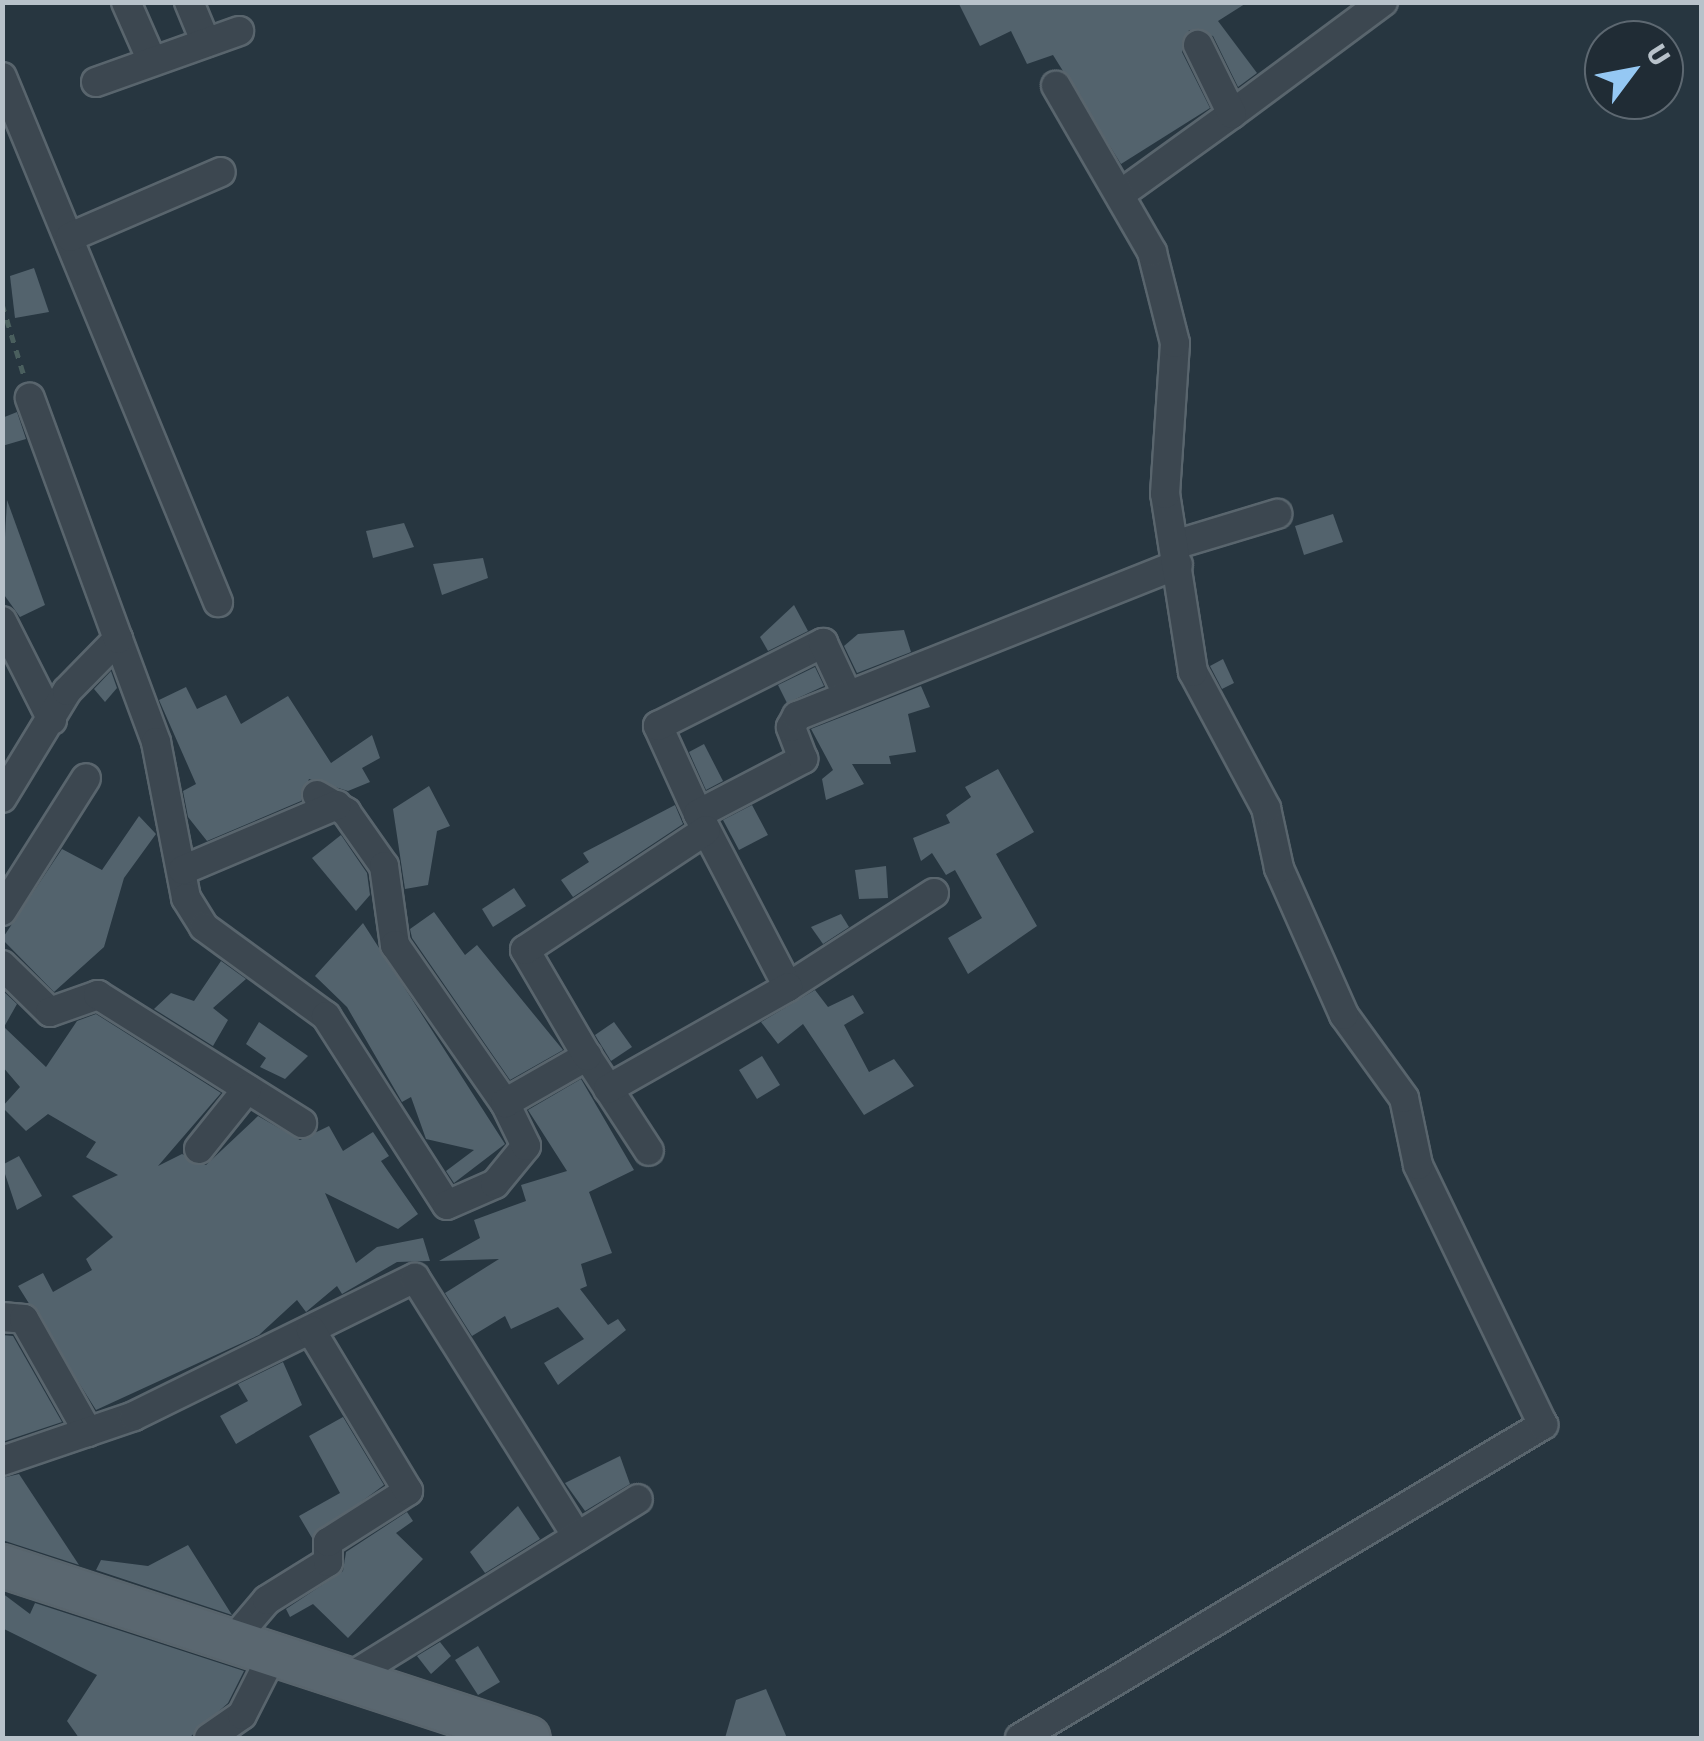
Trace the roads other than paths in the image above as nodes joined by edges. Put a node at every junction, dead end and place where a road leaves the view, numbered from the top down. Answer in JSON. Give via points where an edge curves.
{"nodes":[{"id":1,"x":126,"y":2,"type":"edge"},
{"id":2,"x":189,"y":2,"type":"edge"},
{"id":3,"x":1383,"y":2,"type":"edge"},
{"id":4,"x":238,"y":31,"type":"dead end"},
{"id":5,"x":206,"y":44,"type":"junction"},
{"id":6,"x":1198,"y":45,"type":"dead end"},
{"id":7,"x":152,"y":62,"type":"junction"},
{"id":8,"x":2,"y":77,"type":"edge"},
{"id":9,"x":96,"y":82,"type":"dead end"},
{"id":10,"x":1056,"y":86,"type":"dead end"},
{"id":11,"x":1232,"y":114,"type":"junction"},
{"id":12,"x":222,"y":172,"type":"dead end"},
{"id":13,"x":1122,"y":193,"type":"junction"},
{"id":14,"x":70,"y":236,"type":"junction"},
{"id":15,"x":30,"y":398,"type":"road end"},
{"id":16,"x":1277,"y":514,"type":"dead end"},
{"id":17,"x":1176,"y":554,"type":"junction"},
{"id":18,"x":218,"y":602,"type":"dead end"},
{"id":19,"x":2,"y":621,"type":"edge"},
{"id":20,"x":118,"y":639,"type":"junction"},
{"id":21,"x":848,"y":694,"type":"junction"},
{"id":22,"x":52,"y":720,"type":"junction"},
{"id":23,"x":86,"y":778,"type":"dead end"},
{"id":24,"x":2,"y":798,"type":"edge"},
{"id":25,"x":702,"y":822,"type":"junction"},
{"id":26,"x":182,"y":870,"type":"junction"},
{"id":27,"x":934,"y":893,"type":"dead end"},
{"id":28,"x":2,"y":911,"type":"edge"},
{"id":29,"x":2,"y":965,"type":"edge"},
{"id":30,"x":788,"y":987,"type":"junction"},
{"id":31,"x":586,"y":1056,"type":"junction"},
{"id":32,"x":246,"y":1089,"type":"junction"},
{"id":33,"x":608,"y":1089,"type":"junction"},
{"id":34,"x":505,"y":1103,"type":"junction"},
{"id":35,"x":302,"y":1124,"type":"dead end"},
{"id":36,"x":199,"y":1148,"type":"dead end"},
{"id":37,"x":649,"y":1151,"type":"dead end"},
{"id":38,"x":2,"y":1317,"type":"edge"},
{"id":39,"x":311,"y":1330,"type":"junction"},
{"id":40,"x":88,"y":1432,"type":"junction"},
{"id":41,"x":2,"y":1461,"type":"edge"},
{"id":42,"x":638,"y":1499,"type":"dead end"},
{"id":43,"x":577,"y":1536,"type":"junction"},
{"id":44,"x":2,"y":1566,"type":"edge"},
{"id":45,"x":232,"y":1640,"type":"junction"},
{"id":46,"x":273,"y":1654,"type":"junction"},
{"id":47,"x":345,"y":1680,"type":"junction"},
{"id":48,"x":210,"y":1738,"type":"edge"},
{"id":49,"x":529,"y":1738,"type":"edge"},
{"id":50,"x":1020,"y":1738,"type":"edge"}],
"edges":[{"from":1,"to":7,"type":"street"},
{"from":2,"to":5,"type":"street"},
{"from":3,"to":11,"type":"street"},
{"from":4,"to":5,"type":"street"},
{"from":5,"to":7,"type":"street"},
{"from":6,"to":11,"type":"street"},
{"from":7,"to":9,"type":"street"},
{"from":8,"to":14,"type":"street"},
{"from":10,"to":13,"type":"street"},
{"from":11,"to":13,"type":"street"},
{"from":12,"to":14,"type":"street"},
{"from":13,"to":17,"type":"street","via":[[1152,252],[1175,343],[1178,392],[1164,462]]},
{"from":14,"to":18,"type":"street"},
{"from":15,"to":20,"type":"street"},
{"from":16,"to":17,"type":"street"},
{"from":17,"to":21,"type":"street"},
{"from":17,"to":50,"type":"street","via":[[1193,672],[1266,808],[1279,868],[1344,1016],[1404,1098],[1418,1165],[1543,1427]]},
{"from":19,"to":22,"type":"street"},
{"from":20,"to":22,"type":"street"},
{"from":20,"to":26,"type":"street","via":[[156,742]]},
{"from":21,"to":25,"type":"street","via":[[792,720],[803,759]]},
{"from":21,"to":25,"type":"street","via":[[822,643],[658,726]]},
{"from":22,"to":24,"type":"street"},
{"from":23,"to":28,"type":"street"},
{"from":25,"to":30,"type":"street"},
{"from":25,"to":31,"type":"street","via":[[525,950]]},
{"from":26,"to":34,"type":"street","via":[[327,800],[384,866],[394,945]]},
{"from":26,"to":34,"type":"street","via":[[204,927],[339,1031],[447,1205],[495,1184],[526,1146]]},
{"from":27,"to":30,"type":"street"},
{"from":29,"to":32,"type":"street","via":[[50,1012],[98,995]]},
{"from":30,"to":33,"type":"street"},
{"from":31,"to":33,"type":"street"},
{"from":31,"to":34,"type":"street"},
{"from":32,"to":35,"type":"street"},
{"from":32,"to":36,"type":"street"},
{"from":33,"to":37,"type":"street"},
{"from":38,"to":40,"type":"street","via":[[24,1318]]},
{"from":39,"to":40,"type":"street"},
{"from":39,"to":43,"type":"street","via":[[416,1278]]},
{"from":39,"to":45,"type":"street","via":[[408,1491],[328,1542],[328,1562],[267,1600]]},
{"from":40,"to":41,"type":"street"},
{"from":42,"to":43,"type":"street"},
{"from":43,"to":47,"type":"street"},
{"from":44,"to":45,"type":"main road"},
{"from":45,"to":46,"type":"main road"},
{"from":46,"to":47,"type":"main road"},
{"from":46,"to":48,"type":"street","via":[[242,1715]]},
{"from":47,"to":49,"type":"main road"}]}
